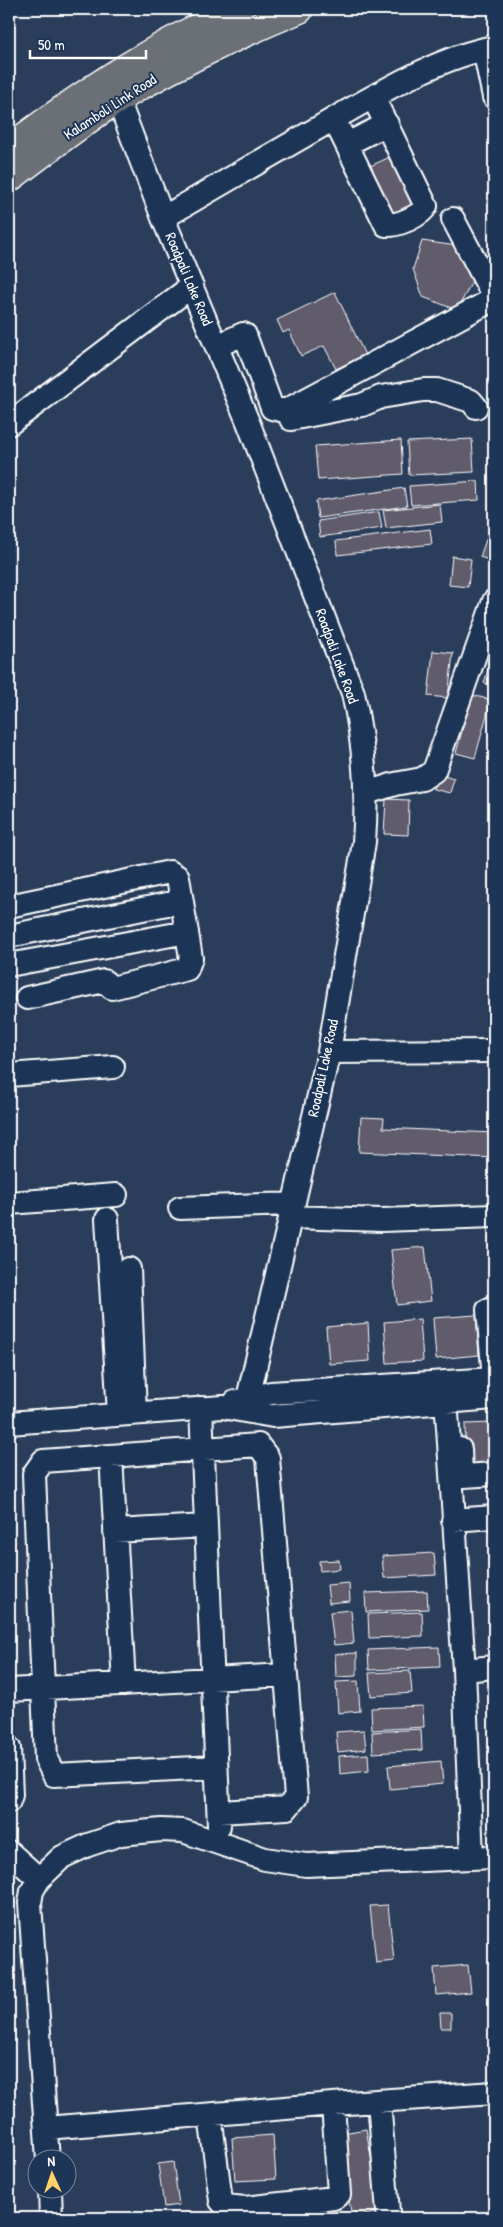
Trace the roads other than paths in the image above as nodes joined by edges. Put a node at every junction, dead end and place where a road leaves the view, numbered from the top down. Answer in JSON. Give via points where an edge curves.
{"nodes":[{"id":1,"x":239,"y":9,"type":"edge"},
{"id":2,"x":299,"y":9,"type":"edge"},
{"id":3,"x":489,"y":48,"type":"edge"},
{"id":4,"x":114,"y":88,"type":"junction"},
{"id":5,"x":373,"y":97,"type":"junction"},
{"id":6,"x":494,"y":98,"type":"edge"},
{"id":7,"x":334,"y":119,"type":"junction"},
{"id":8,"x":387,"y":124,"type":"junction"},
{"id":9,"x":347,"y":144,"type":"junction"},
{"id":10,"x":9,"y":149,"type":"edge"},
{"id":11,"x":9,"y":178,"type":"edge"},
{"id":12,"x":163,"y":218,"type":"junction"},
{"id":13,"x":453,"y":219,"type":"dead end"},
{"id":14,"x":192,"y":286,"type":"junction"},
{"id":15,"x":494,"y":298,"type":"edge"},
{"id":16,"x":217,"y":346,"type":"junction"},
{"id":17,"x":476,"y":407,"type":"dead end"},
{"id":18,"x":272,"y":408,"type":"junction"},
{"id":19,"x":247,"y":420,"type":"junction"},
{"id":20,"x":9,"y":424,"type":"edge"},
{"id":21,"x":494,"y":601,"type":"edge"},
{"id":22,"x":366,"y":793,"type":"junction"},
{"id":23,"x":182,"y":901,"type":"junction"},
{"id":24,"x":9,"y":906,"type":"edge"},
{"id":25,"x":187,"y":932,"type":"junction"},
{"id":26,"x":9,"y":936,"type":"edge"},
{"id":27,"x":9,"y":965,"type":"edge"},
{"id":28,"x":27,"y":998,"type":"dead end"},
{"id":29,"x":494,"y":1051,"type":"edge"},
{"id":30,"x":328,"y":1052,"type":"junction"},
{"id":31,"x":114,"y":1067,"type":"dead end"},
{"id":32,"x":9,"y":1075,"type":"edge"},
{"id":33,"x":9,"y":1194,"type":"edge"},
{"id":34,"x":116,"y":1195,"type":"dead end"},
{"id":35,"x":9,"y":1203,"type":"edge"},
{"id":36,"x":180,"y":1208,"type":"dead end"},
{"id":37,"x":292,"y":1210,"type":"junction"},
{"id":38,"x":61,"y":1215,"type":"dead end"},
{"id":39,"x":494,"y":1216,"type":"edge"},
{"id":40,"x":9,"y":1219,"type":"edge"},
{"id":41,"x":107,"y":1219,"type":"dead end"},
{"id":42,"x":129,"y":1269,"type":"dead end"},
{"id":43,"x":494,"y":1307,"type":"edge"},
{"id":44,"x":494,"y":1385,"type":"edge"},
{"id":45,"x":449,"y":1395,"type":"junction"},
{"id":46,"x":246,"y":1404,"type":"junction"},
{"id":47,"x":212,"y":1407,"type":"junction"},
{"id":48,"x":127,"y":1413,"type":"junction"},
{"id":49,"x":9,"y":1423,"type":"edge"},
{"id":50,"x":203,"y":1449,"type":"junction"},
{"id":51,"x":111,"y":1456,"type":"junction"},
{"id":52,"x":494,"y":1474,"type":"edge"},
{"id":53,"x":494,"y":1517,"type":"edge"},
{"id":54,"x":453,"y":1520,"type":"junction"},
{"id":55,"x":206,"y":1526,"type":"junction"},
{"id":56,"x":115,"y":1531,"type":"junction"},
{"id":57,"x":494,"y":1667,"type":"edge"},
{"id":58,"x":464,"y":1670,"type":"junction"},
{"id":59,"x":286,"y":1675,"type":"junction"},
{"id":60,"x":212,"y":1679,"type":"junction"},
{"id":61,"x":124,"y":1684,"type":"junction"},
{"id":62,"x":43,"y":1688,"type":"junction"},
{"id":63,"x":9,"y":1690,"type":"edge"},
{"id":64,"x":9,"y":1748,"type":"edge"},
{"id":65,"x":216,"y":1767,"type":"junction"},
{"id":66,"x":9,"y":1801,"type":"edge"},
{"id":67,"x":218,"y":1812,"type":"junction"},
{"id":68,"x":220,"y":1842,"type":"junction"},
{"id":69,"x":9,"y":1852,"type":"edge"},
{"id":70,"x":483,"y":1857,"type":"edge"},
{"id":71,"x":39,"y":1879,"type":"junction"},
{"id":72,"x":494,"y":2093,"type":"edge"},
{"id":73,"x":379,"y":2101,"type":"junction"},
{"id":74,"x":333,"y":2104,"type":"junction"},
{"id":75,"x":210,"y":2115,"type":"junction"},
{"id":76,"x":46,"y":2128,"type":"junction"},
{"id":77,"x":47,"y":2150,"type":"edge"},
{"id":78,"x":50,"y":2200,"type":"edge"},
{"id":79,"x":388,"y":2212,"type":"dead end"},
{"id":80,"x":245,"y":2213,"type":"edge"},
{"id":81,"x":51,"y":2218,"type":"edge"}],
"edges":[{"from":1,"to":4,"type":"main road","name":"Kalamboli Link Road","via":[[179,38]]},
{"from":2,"to":4,"type":"main road","name":"Kalamboli Link Road","via":[[190,59]]},
{"from":3,"to":5,"type":"street","via":[[454,58]]},
{"from":3,"to":6,"type":"street"},
{"from":4,"to":10,"type":"main road","name":"Kalamboli Link Road"},
{"from":4,"to":11,"type":"main road","name":"Kalamboli Link Road"},
{"from":4,"to":12,"type":"street","name":"Roadpali Lake Road"},
{"from":5,"to":7,"type":"street"},
{"from":5,"to":8,"type":"street"},
{"from":7,"to":9,"type":"street"},
{"from":7,"to":12,"type":"street"},
{"from":8,"to":9,"type":"street"},
{"from":8,"to":9,"type":"street","via":[[426,206],[423,211],[392,226],[386,225]]},
{"from":12,"to":14,"type":"street","name":"Roadpali Lake Road"},
{"from":13,"to":15,"type":"street"},
{"from":14,"to":16,"type":"street","name":"Roadpali Lake Road"},
{"from":14,"to":20,"type":"street"},
{"from":15,"to":18,"type":"street","via":[[289,410],[282,412]]},
{"from":16,"to":18,"type":"street","via":[[245,335]]},
{"from":16,"to":19,"type":"street","name":"Roadpali Lake Road"},
{"from":17,"to":19,"type":"street","via":[[472,402],[437,390],[422,390],[285,420]]},
{"from":18,"to":19,"type":"street"},
{"from":19,"to":22,"type":"street","name":"Roadpali Lake Road","via":[[353,693],[362,733]]},
{"from":21,"to":22,"type":"street","via":[[434,771],[422,779]]},
{"from":22,"to":30,"type":"street","name":"Roadpali Lake Road","via":[[364,842]]},
{"from":23,"to":24,"type":"street","via":[[178,876],[170,872]]},
{"from":23,"to":25,"type":"street"},
{"from":23,"to":26,"type":"street"},
{"from":25,"to":27,"type":"street"},
{"from":25,"to":28,"type":"street","via":[[192,958],[187,969],[112,988],[104,981]]},
{"from":29,"to":30,"type":"street"},
{"from":30,"to":37,"type":"street","name":"Roadpali Lake Road"},
{"from":31,"to":32,"type":"street"},
{"from":33,"to":35,"type":"street"},
{"from":34,"to":35,"type":"street"},
{"from":36,"to":37,"type":"street"},
{"from":37,"to":39,"type":"street","via":[[382,1220]]},
{"from":37,"to":46,"type":"street","name":"Roadpali Lake Road"},
{"from":38,"to":40,"type":"street"},
{"from":41,"to":48,"type":"street"},
{"from":42,"to":48,"type":"street"},
{"from":43,"to":44,"type":"street","via":[[488,1310]]},
{"from":44,"to":45,"type":"street"},
{"from":45,"to":46,"type":"street","via":[[273,1416]]},
{"from":45,"to":52,"type":"street","via":[[461,1474]]},
{"from":45,"to":54,"type":"street"},
{"from":46,"to":47,"type":"street"},
{"from":47,"to":48,"type":"street"},
{"from":47,"to":50,"type":"street"},
{"from":48,"to":49,"type":"street"},
{"from":50,"to":51,"type":"street"},
{"from":50,"to":55,"type":"street"},
{"from":50,"to":59,"type":"street","via":[[258,1444],[268,1458]]},
{"from":51,"to":56,"type":"street"},
{"from":51,"to":62,"type":"street","via":[[44,1461],[34,1474]]},
{"from":53,"to":54,"type":"street"},
{"from":54,"to":58,"type":"street"},
{"from":55,"to":56,"type":"street"},
{"from":55,"to":60,"type":"street"},
{"from":56,"to":61,"type":"street"},
{"from":57,"to":58,"type":"street"},
{"from":58,"to":70,"type":"street"},
{"from":59,"to":60,"type":"street"},
{"from":59,"to":67,"type":"street","via":[[296,1797],[287,1808]]},
{"from":60,"to":61,"type":"street"},
{"from":60,"to":65,"type":"street"},
{"from":61,"to":62,"type":"street"},
{"from":62,"to":63,"type":"street"},
{"from":62,"to":65,"type":"street","via":[[46,1759],[54,1775]]},
{"from":64,"to":66,"type":"street"},
{"from":65,"to":67,"type":"street"},
{"from":67,"to":68,"type":"street"},
{"from":68,"to":70,"type":"street","via":[[265,1859],[306,1865]]},
{"from":68,"to":71,"type":"street","via":[[183,1831],[120,1834],[62,1857]]},
{"from":69,"to":71,"type":"street"},
{"from":71,"to":76,"type":"street","via":[[30,1903]]},
{"from":72,"to":73,"type":"street"},
{"from":73,"to":74,"type":"street"},
{"from":73,"to":79,"type":"street"},
{"from":74,"to":75,"type":"street"},
{"from":74,"to":80,"type":"street","via":[[339,2194],[334,2198]]},
{"from":75,"to":76,"type":"street"},
{"from":75,"to":80,"type":"street","via":[[221,2201]]},
{"from":76,"to":77,"type":"street"},
{"from":78,"to":81,"type":"street"}]}
